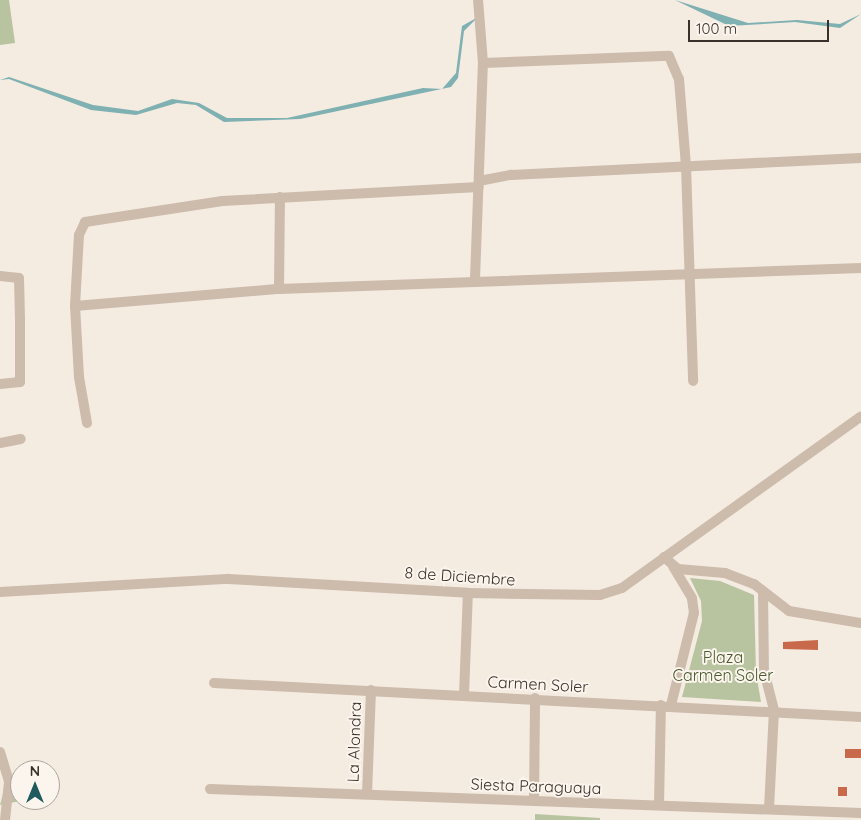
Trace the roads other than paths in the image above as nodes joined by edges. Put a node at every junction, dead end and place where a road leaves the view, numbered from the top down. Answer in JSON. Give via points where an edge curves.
{"nodes":[{"id":1,"x":478,"y":0,"type":"edge"},
{"id":2,"x":484,"y":63,"type":"junction"},
{"id":3,"x":861,"y":158,"type":"edge"},
{"id":4,"x":686,"y":166,"type":"junction"},
{"id":5,"x":479,"y":184,"type":"junction"},
{"id":6,"x":280,"y":196,"type":"junction"},
{"id":7,"x":861,"y":268,"type":"edge"},
{"id":8,"x":689,"y":275,"type":"junction"},
{"id":9,"x":0,"y":276,"type":"edge"},
{"id":10,"x":475,"y":279,"type":"junction"},
{"id":11,"x":279,"y":288,"type":"junction"},
{"id":12,"x":75,"y":306,"type":"junction"},
{"id":13,"x":693,"y":381,"type":"dead end"},
{"id":14,"x":0,"y":384,"type":"edge"},
{"id":15,"x":861,"y":416,"type":"edge"},
{"id":16,"x":87,"y":424,"type":"dead end"},
{"id":17,"x":21,"y":440,"type":"dead end"},
{"id":18,"x":0,"y":442,"type":"edge"},
{"id":19,"x":664,"y":557,"type":"junction"},
{"id":20,"x":673,"y":566,"type":"junction"},
{"id":21,"x":0,"y":592,"type":"edge"},
{"id":22,"x":468,"y":593,"type":"junction"},
{"id":23,"x":763,"y":593,"type":"junction"},
{"id":24,"x":861,"y":623,"type":"edge"},
{"id":25,"x":214,"y":683,"type":"dead end"},
{"id":26,"x":371,"y":690,"type":"junction"},
{"id":27,"x":464,"y":695,"type":"junction"},
{"id":28,"x":535,"y":698,"type":"junction"},
{"id":29,"x":666,"y":705,"type":"junction"},
{"id":30,"x":774,"y":714,"type":"junction"},
{"id":31,"x":861,"y":717,"type":"edge"},
{"id":32,"x":0,"y":752,"type":"edge"},
{"id":33,"x":210,"y":789,"type":"dead end"},
{"id":34,"x":367,"y":794,"type":"junction"},
{"id":35,"x":534,"y":801,"type":"junction"},
{"id":36,"x":659,"y":805,"type":"junction"},
{"id":37,"x":769,"y":809,"type":"junction"},
{"id":38,"x":861,"y":813,"type":"edge"},
{"id":39,"x":5,"y":820,"type":"edge"}],
"edges":[{"from":1,"to":2,"type":"street"},
{"from":2,"to":4,"type":"street","via":[[669,56],[678,79]]},
{"from":2,"to":5,"type":"street"},
{"from":3,"to":4,"type":"street"},
{"from":4,"to":5,"type":"street","via":[[511,175]]},
{"from":4,"to":8,"type":"street"},
{"from":5,"to":6,"type":"street"},
{"from":5,"to":10,"type":"street"},
{"from":6,"to":11,"type":"street"},
{"from":6,"to":12,"type":"street","via":[[164,207],[85,222],[79,235]]},
{"from":7,"to":8,"type":"street"},
{"from":8,"to":10,"type":"street"},
{"from":8,"to":13,"type":"street"},
{"from":9,"to":14,"type":"street","via":[[19,278],[20,319],[20,382]]},
{"from":10,"to":11,"type":"street"},
{"from":11,"to":12,"type":"street"},
{"from":12,"to":16,"type":"street","via":[[79,378]]},
{"from":15,"to":19,"type":"street","name":"8 de Diciembre"},
{"from":17,"to":18,"type":"street"},
{"from":19,"to":20,"type":"street"},
{"from":19,"to":22,"type":"street","name":"8 de Diciembre","via":[[622,588],[589,598]]},
{"from":20,"to":23,"type":"street","via":[[725,573]]},
{"from":20,"to":29,"type":"street","via":[[692,598],[694,613]]},
{"from":21,"to":22,"type":"street","name":"8 de Diciembre","via":[[228,579]]},
{"from":22,"to":27,"type":"street"},
{"from":23,"to":24,"type":"street","via":[[789,611]]},
{"from":23,"to":30,"type":"street","via":[[764,671]]},
{"from":25,"to":26,"type":"street","name":"Carmen Soler"},
{"from":26,"to":27,"type":"street","name":"Carmen Soler"},
{"from":26,"to":34,"type":"street","name":"La Alondra"},
{"from":27,"to":28,"type":"street","name":"Carmen Soler"},
{"from":28,"to":29,"type":"street","name":"Carmen Soler"},
{"from":28,"to":35,"type":"street"},
{"from":29,"to":30,"type":"street","name":"Carmen Soler"},
{"from":29,"to":36,"type":"street"},
{"from":30,"to":31,"type":"street","name":"Carmen Soler"},
{"from":30,"to":37,"type":"street"},
{"from":32,"to":39,"type":"street","via":[[9,782]]},
{"from":33,"to":34,"type":"street","name":"Siesta Paraguaya"},
{"from":34,"to":35,"type":"street","name":"Siesta Paraguaya"},
{"from":35,"to":36,"type":"street","name":"Siesta Paraguaya"},
{"from":36,"to":37,"type":"street","name":"Siesta Paraguaya"},
{"from":37,"to":38,"type":"street","name":"Siesta Paraguaya"}]}
